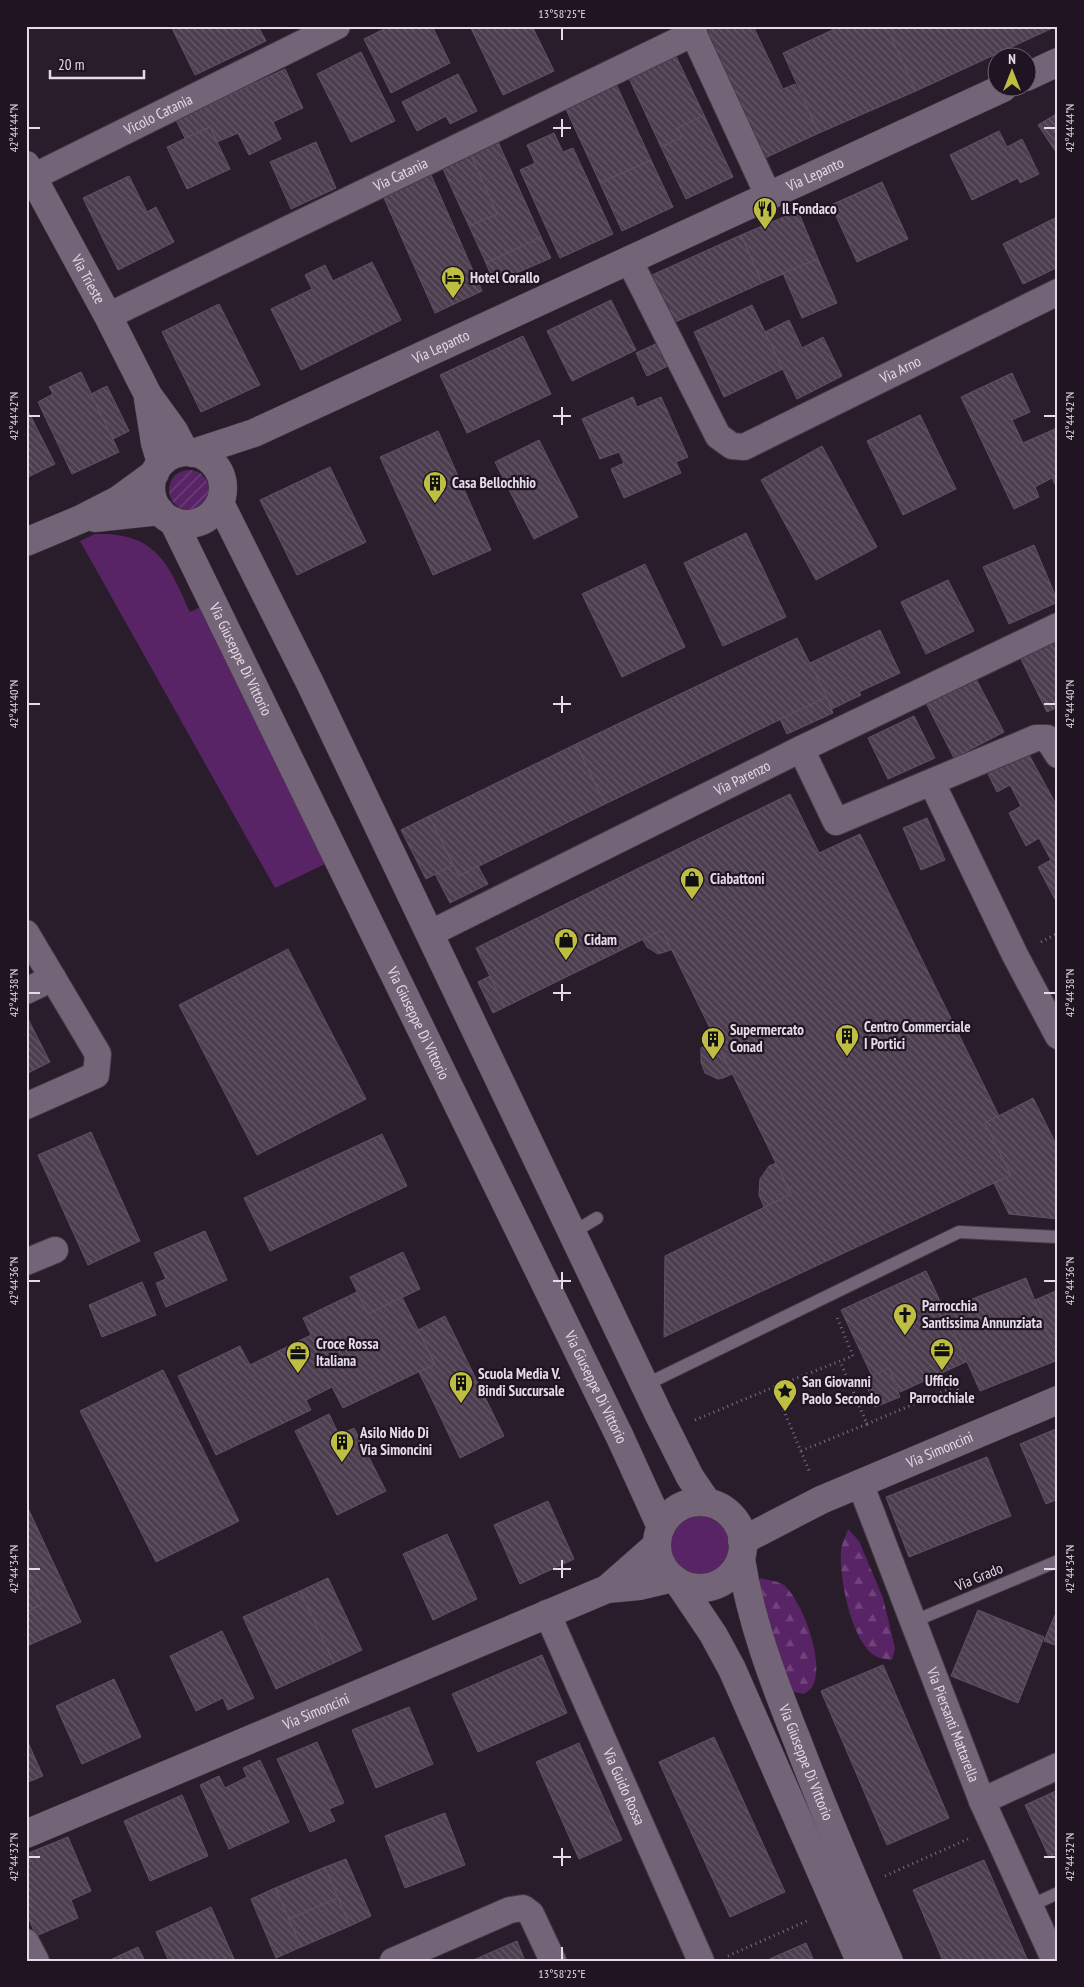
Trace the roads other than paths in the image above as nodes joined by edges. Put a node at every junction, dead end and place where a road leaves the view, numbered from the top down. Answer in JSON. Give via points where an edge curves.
{"nodes":[{"id":1,"x":338,"y":26,"type":"edge"},
{"id":2,"x":692,"y":30,"type":"edge"},
{"id":3,"x":301,"y":34,"type":"edge"},
{"id":4,"x":1058,"y":62,"type":"edge"},
{"id":5,"x":1036,"y":72,"type":"edge"},
{"id":6,"x":986,"y":96,"type":"edge"},
{"id":7,"x":30,"y":171,"type":"edge"},
{"id":8,"x":768,"y":195,"type":"junction"},
{"id":9,"x":628,"y":260,"type":"junction"},
{"id":10,"x":1058,"y":292,"type":"edge"},
{"id":11,"x":108,"y":316,"type":"junction"},
{"id":12,"x":148,"y":396,"type":"junction"},
{"id":13,"x":254,"y":433,"type":"junction"},
{"id":14,"x":190,"y":452,"type":"junction"},
{"id":15,"x":158,"y":468,"type":"junction"},
{"id":16,"x":222,"y":495,"type":"junction"},
{"id":17,"x":166,"y":516,"type":"junction"},
{"id":18,"x":81,"y":520,"type":"junction"},
{"id":19,"x":26,"y":542,"type":"edge"},
{"id":20,"x":1058,"y":626,"type":"edge"},
{"id":21,"x":800,"y":749,"type":"junction"},
{"id":22,"x":1056,"y":752,"type":"edge"},
{"id":23,"x":932,"y":783,"type":"junction"},
{"id":24,"x":26,"y":933,"type":"edge"},
{"id":25,"x":429,"y":934,"type":"junction"},
{"id":26,"x":53,"y":978,"type":"junction"},
{"id":27,"x":26,"y":991,"type":"edge"},
{"id":28,"x":1058,"y":1036,"type":"edge"},
{"id":29,"x":26,"y":1106,"type":"edge"},
{"id":30,"x":597,"y":1218,"type":"dead end"},
{"id":31,"x":572,"y":1233,"type":"junction"},
{"id":32,"x":1058,"y":1237,"type":"edge"},
{"id":33,"x":55,"y":1250,"type":"dead end"},
{"id":34,"x":26,"y":1262,"type":"edge"},
{"id":35,"x":645,"y":1385,"type":"junction"},
{"id":36,"x":1058,"y":1400,"type":"edge"},
{"id":37,"x":860,"y":1483,"type":"junction"},
{"id":38,"x":817,"y":1490,"type":"junction"},
{"id":39,"x":718,"y":1508,"type":"junction"},
{"id":40,"x":659,"y":1536,"type":"junction"},
{"id":41,"x":741,"y":1550,"type":"junction"},
{"id":42,"x":1058,"y":1561,"type":"edge"},
{"id":43,"x":676,"y":1580,"type":"junction"},
{"id":44,"x":607,"y":1589,"type":"junction"},
{"id":45,"x":548,"y":1613,"type":"junction"},
{"id":46,"x":912,"y":1622,"type":"junction"},
{"id":47,"x":1058,"y":1766,"type":"edge"},
{"id":48,"x":982,"y":1801,"type":"junction"},
{"id":49,"x":26,"y":1834,"type":"edge"},
{"id":50,"x":1058,"y":1893,"type":"edge"},
{"id":51,"x":1030,"y":1906,"type":"junction"},
{"id":52,"x":26,"y":1942,"type":"edge"},
{"id":53,"x":703,"y":1958,"type":"edge"},
{"id":54,"x":36,"y":1961,"type":"edge"},
{"id":55,"x":392,"y":1961,"type":"edge"},
{"id":56,"x":554,"y":1961,"type":"edge"},
{"id":57,"x":860,"y":1961,"type":"edge"},
{"id":58,"x":889,"y":1961,"type":"edge"},
{"id":59,"x":1055,"y":1961,"type":"edge"}],
"edges":[{"from":1,"to":3,"type":"street","name":"Vicolo Catania"},
{"from":2,"to":8,"type":"street"},
{"from":2,"to":11,"type":"street","name":"Via Catania"},
{"from":3,"to":7,"type":"street","name":"Vicolo Catania"},
{"from":4,"to":5,"type":"street"},
{"from":6,"to":8,"type":"street","name":"Via Lepanto"},
{"from":7,"to":11,"type":"street","name":"Via Trieste"},
{"from":8,"to":9,"type":"street","name":"Via Lepanto"},
{"from":9,"to":10,"type":"street","name":"Via Arno","via":[[718,436],[732,446],[744,447]]},
{"from":9,"to":13,"type":"street","name":"Via Lepanto"},
{"from":11,"to":12,"type":"street","name":"Via Trieste"},
{"from":12,"to":14,"type":"street","name":"Via Trieste"},
{"from":12,"to":15,"type":"street","name":"Via Trieste"},
{"from":13,"to":14,"type":"street","name":"Via Lepanto"},
{"from":13,"to":16,"type":"street"},
{"from":14,"to":15,"type":"street","via":[[176,454]]},
{"from":14,"to":16,"type":"street","via":[[211,461],[218,468]]},
{"from":15,"to":17,"type":"street","via":[[151,493]]},
{"from":15,"to":18,"type":"street","via":[[118,500]]},
{"from":16,"to":17,"type":"street","via":[[205,520],[184,524]]},
{"from":16,"to":25,"type":"street"},
{"from":17,"to":18,"type":"street"},
{"from":17,"to":40,"type":"street","name":"Via Giuseppe Di Vittorio","via":[[620,1438]]},
{"from":18,"to":19,"type":"street"},
{"from":20,"to":21,"type":"street","name":"Via Parenzo"},
{"from":21,"to":23,"type":"street","via":[[836,822]]},
{"from":21,"to":25,"type":"street","name":"Via Parenzo"},
{"from":22,"to":23,"type":"street","via":[[1047,738],[1036,738]]},
{"from":23,"to":28,"type":"street"},
{"from":24,"to":26,"type":"street"},
{"from":25,"to":31,"type":"street"},
{"from":26,"to":27,"type":"street"},
{"from":26,"to":29,"type":"street","via":[[98,1054],[96,1075]]},
{"from":30,"to":31,"type":"lane"},
{"from":31,"to":35,"type":"street"},
{"from":32,"to":35,"type":"lane","via":[[959,1232]]},
{"from":33,"to":34,"type":"street"},
{"from":35,"to":39,"type":"street","via":[[690,1477]]},
{"from":36,"to":37,"type":"street","name":"Via Simoncini"},
{"from":37,"to":38,"type":"street","name":"Via Simoncini"},
{"from":37,"to":46,"type":"street","name":"Via Piersanti Mattarella"},
{"from":38,"to":39,"type":"street","name":"Via Simoncini","via":[[757,1513]]},
{"from":38,"to":41,"type":"street","name":"Via Simoncini"},
{"from":39,"to":40,"type":"street","via":[[693,1502],[680,1507],[669,1515]]},
{"from":39,"to":41,"type":"street","via":[[740,1530]]},
{"from":40,"to":43,"type":"street","via":[[659,1557]]},
{"from":40,"to":44,"type":"street","name":"Via Simoncini"},
{"from":41,"to":43,"type":"street","via":[[726,1578],[714,1585],[690,1586]]},
{"from":41,"to":58,"type":"street","name":"Via Giuseppe Di Vittorio","via":[[748,1601],[764,1654],[830,1825]]},
{"from":42,"to":46,"type":"lane","name":"Via Grado"},
{"from":43,"to":44,"type":"street","name":"Via Simoncini"},
{"from":43,"to":57,"type":"street","name":"Via Giuseppe Di Vittorio","via":[[713,1634],[732,1669]]},
{"from":44,"to":45,"type":"street","name":"Via Simoncini"},
{"from":45,"to":49,"type":"street","name":"Via Simoncini"},
{"from":45,"to":53,"type":"street","name":"Via Guido Rossa"},
{"from":46,"to":48,"type":"street","name":"Via Piersanti Mattarella"},
{"from":47,"to":48,"type":"street"},
{"from":48,"to":51,"type":"street","name":"Via Piersanti Mattarella"},
{"from":50,"to":51,"type":"lane"},
{"from":51,"to":59,"type":"street","name":"Via Piersanti Mattarella"},
{"from":52,"to":54,"type":"street"},
{"from":55,"to":56,"type":"street","via":[[510,1910],[523,1908],[531,1914]]}]}
